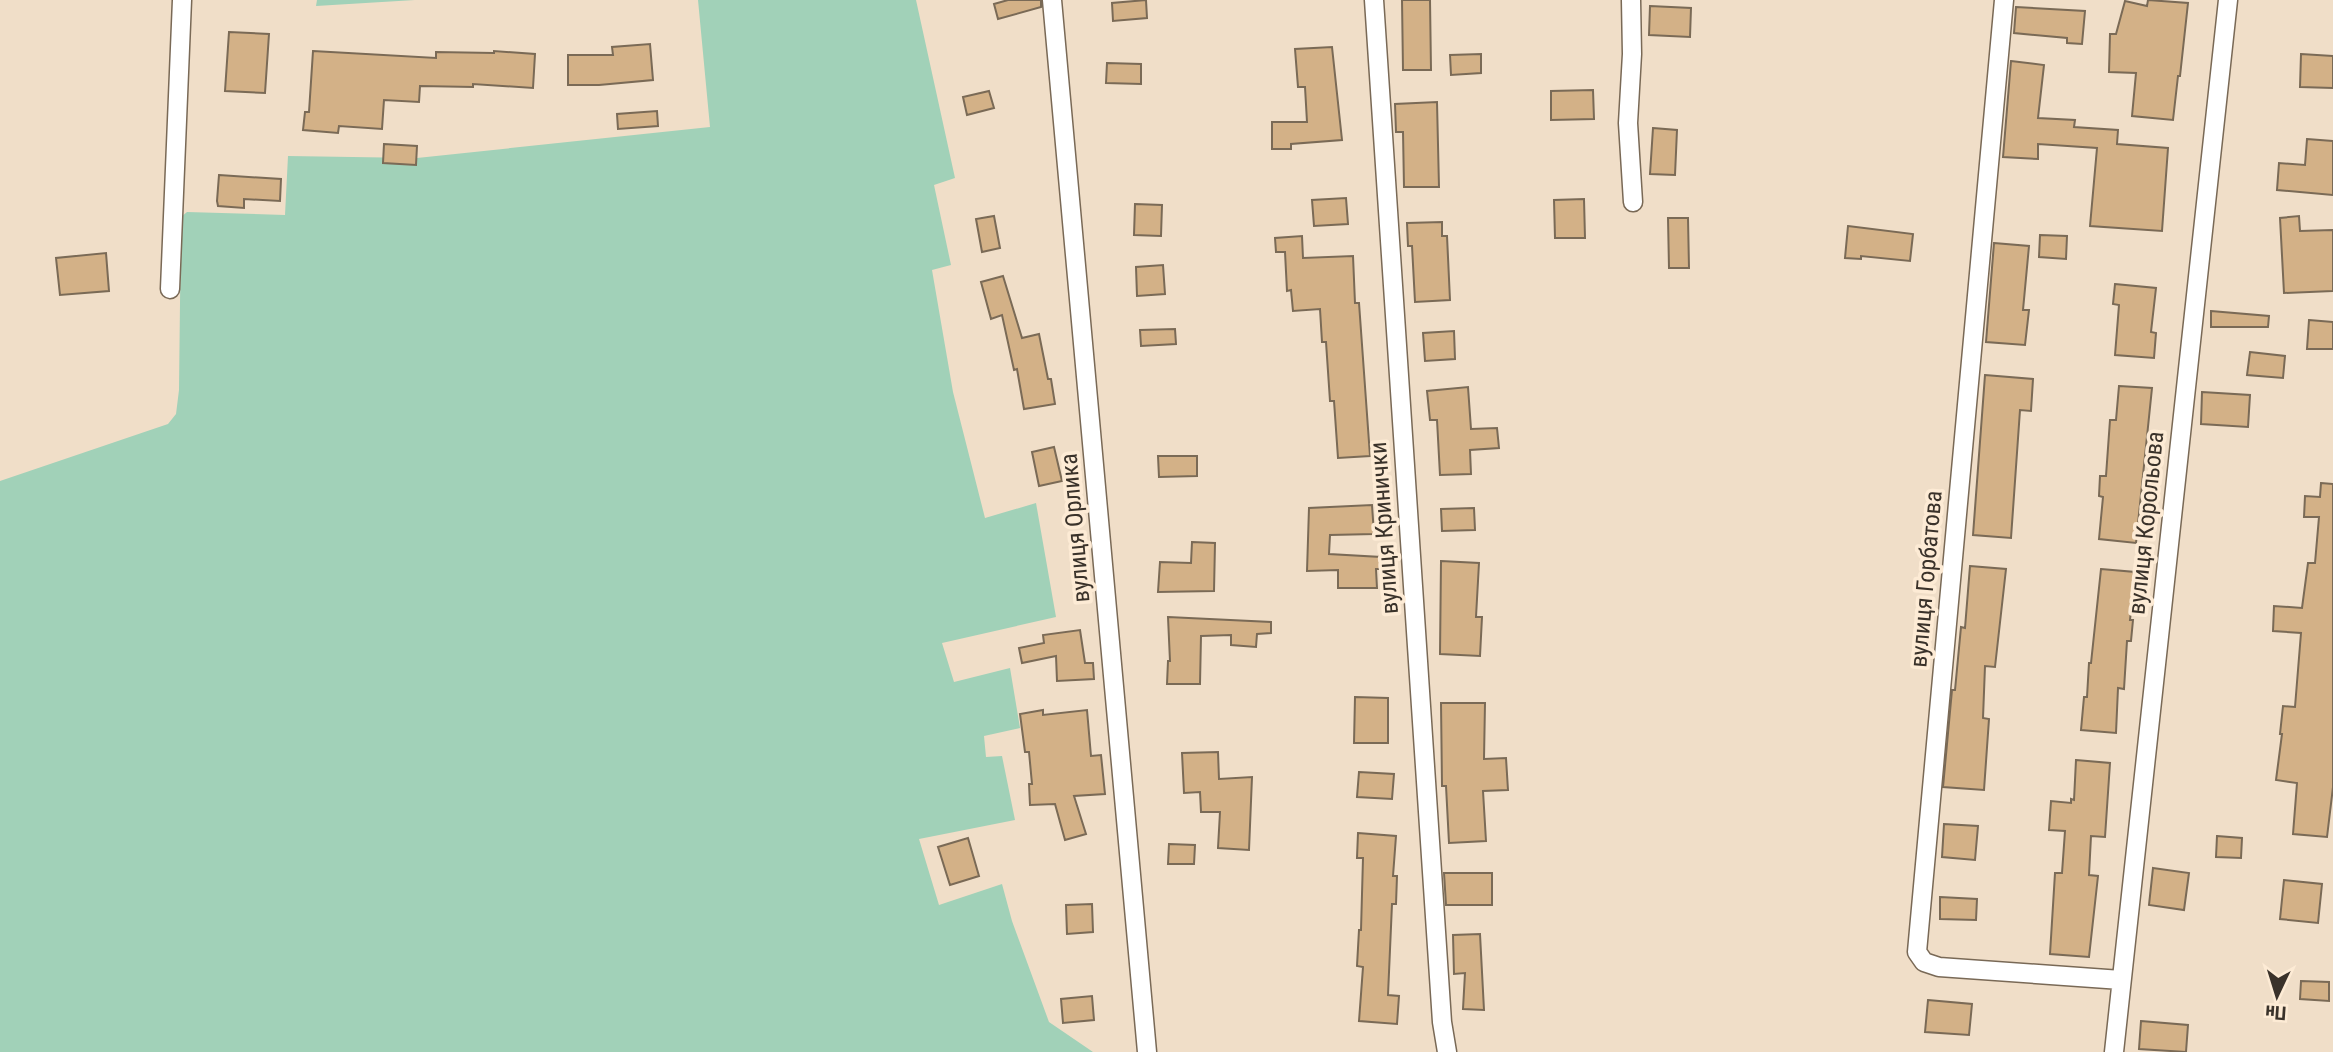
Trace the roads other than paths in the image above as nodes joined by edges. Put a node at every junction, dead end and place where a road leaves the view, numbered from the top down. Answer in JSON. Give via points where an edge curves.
{"nodes":[{"id":1,"x":181,"y":0,"type":"edge"},
{"id":2,"x":1052,"y":0,"type":"edge"},
{"id":3,"x":1374,"y":0,"type":"edge"},
{"id":4,"x":1631,"y":0,"type":"edge"},
{"id":5,"x":2004,"y":0,"type":"edge"},
{"id":6,"x":2228,"y":0,"type":"edge"},
{"id":7,"x":1633,"y":201,"type":"dead end"},
{"id":8,"x":170,"y":289,"type":"dead end"},
{"id":9,"x":2121,"y":980,"type":"junction"},
{"id":10,"x":1147,"y":1052,"type":"edge"},
{"id":11,"x":1447,"y":1052,"type":"edge"},
{"id":12,"x":2114,"y":1052,"type":"edge"}],
"edges":[{"from":1,"to":8,"type":"street"},
{"from":2,"to":10,"type":"street","name":"вулиця Орлика"},
{"from":3,"to":11,"type":"street","name":"вулиця Кринички"},
{"from":4,"to":7,"type":"street","via":[[1628,123]]},
{"from":5,"to":9,"type":"street","name":"вулиця Горбатова","via":[[1917,952],[1924,962],[1939,967]]},
{"from":6,"to":9,"type":"street","name":"вулиця Корольова"},
{"from":9,"to":12,"type":"street","name":"вулиця Корольова"}]}
